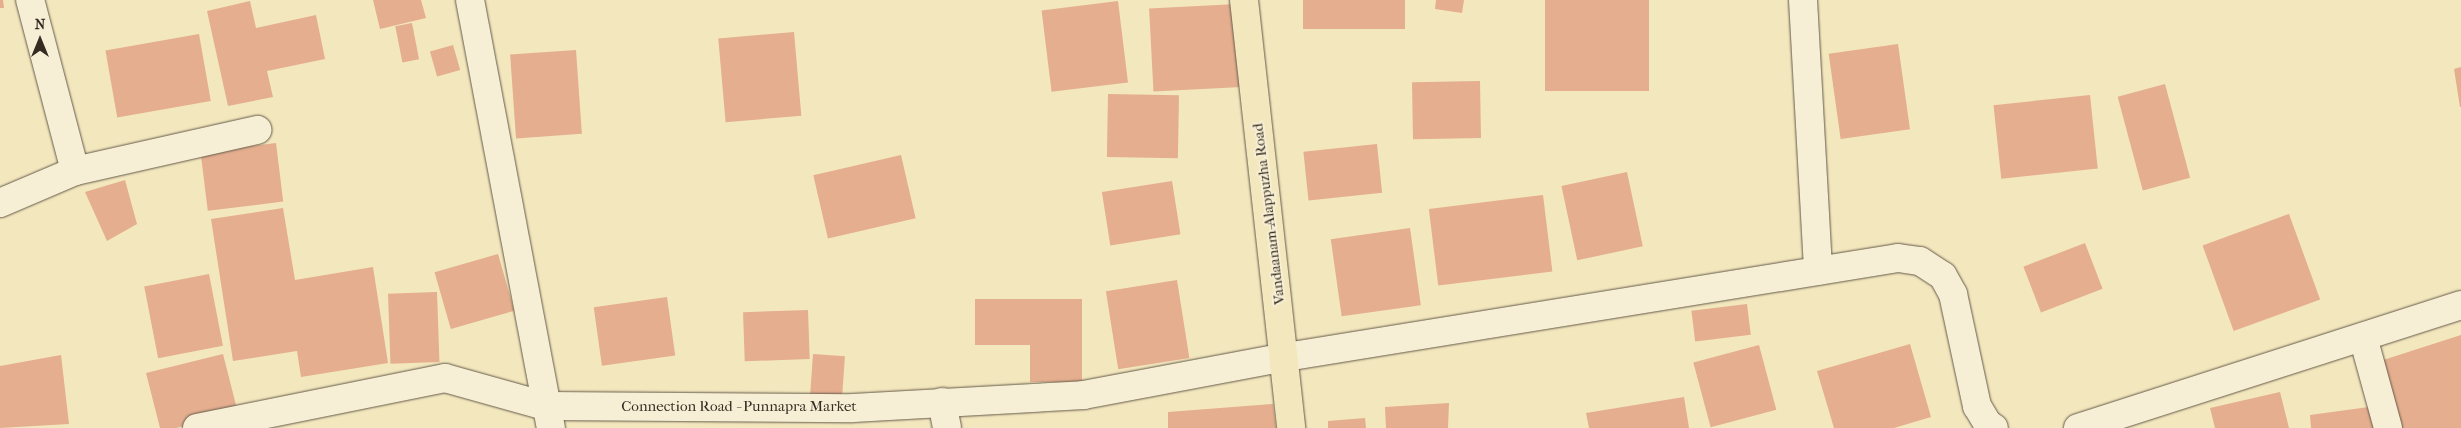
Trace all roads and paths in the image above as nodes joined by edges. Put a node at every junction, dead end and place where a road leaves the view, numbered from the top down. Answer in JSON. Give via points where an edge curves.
{"nodes":[{"id":1,"x":30,"y":0,"type":"edge"},
{"id":2,"x":470,"y":0,"type":"edge"},
{"id":3,"x":1244,"y":0,"type":"edge"},
{"id":4,"x":1803,"y":0,"type":"edge"},
{"id":5,"x":257,"y":130,"type":"dead end"},
{"id":6,"x":74,"y":171,"type":"junction"},
{"id":7,"x":0,"y":202,"type":"edge"},
{"id":8,"x":1818,"y":271,"type":"junction"},
{"id":9,"x":2461,"y":305,"type":"edge"},
{"id":10,"x":2363,"y":337,"type":"junction"},
{"id":11,"x":1286,"y":357,"type":"junction"},
{"id":12,"x":945,"y":415,"type":"edge"},
{"id":13,"x":548,"y":417,"type":"edge"},
{"id":14,"x":197,"y":428,"type":"edge"},
{"id":15,"x":1292,"y":428,"type":"edge"},
{"id":16,"x":1994,"y":428,"type":"edge"},
{"id":17,"x":2078,"y":428,"type":"edge"},
{"id":18,"x":2388,"y":428,"type":"edge"}],
"edges":[{"from":1,"to":6,"type":"street"},
{"from":2,"to":13,"type":"street"},
{"from":3,"to":11,"type":"main road","name":"Vandaanam-Alappuzha Road"},
{"from":4,"to":8,"type":"street"},
{"from":5,"to":6,"type":"street"},
{"from":6,"to":7,"type":"street"},
{"from":8,"to":11,"type":"street","name":"Connection Road - Punnapra Market"},
{"from":8,"to":16,"type":"street","name":"Connection Road - Punnapra Market","via":[[1898,258],[1920,261],[1943,276],[1953,294],[1977,406]]},
{"from":9,"to":10,"type":"street"},
{"from":10,"to":17,"type":"street"},
{"from":10,"to":18,"type":"street"},
{"from":11,"to":12,"type":"street","name":"Connection Road - Punnapra Market","via":[[1084,395]]},
{"from":11,"to":15,"type":"main road","name":"Vandaanam-Alappuzha Road"},
{"from":12,"to":13,"type":"street","name":"Connection Road - Punnapra Market","via":[[853,408]]},
{"from":13,"to":14,"type":"street","name":"Connection Road - Punnapra Market","via":[[445,378]]}]}
